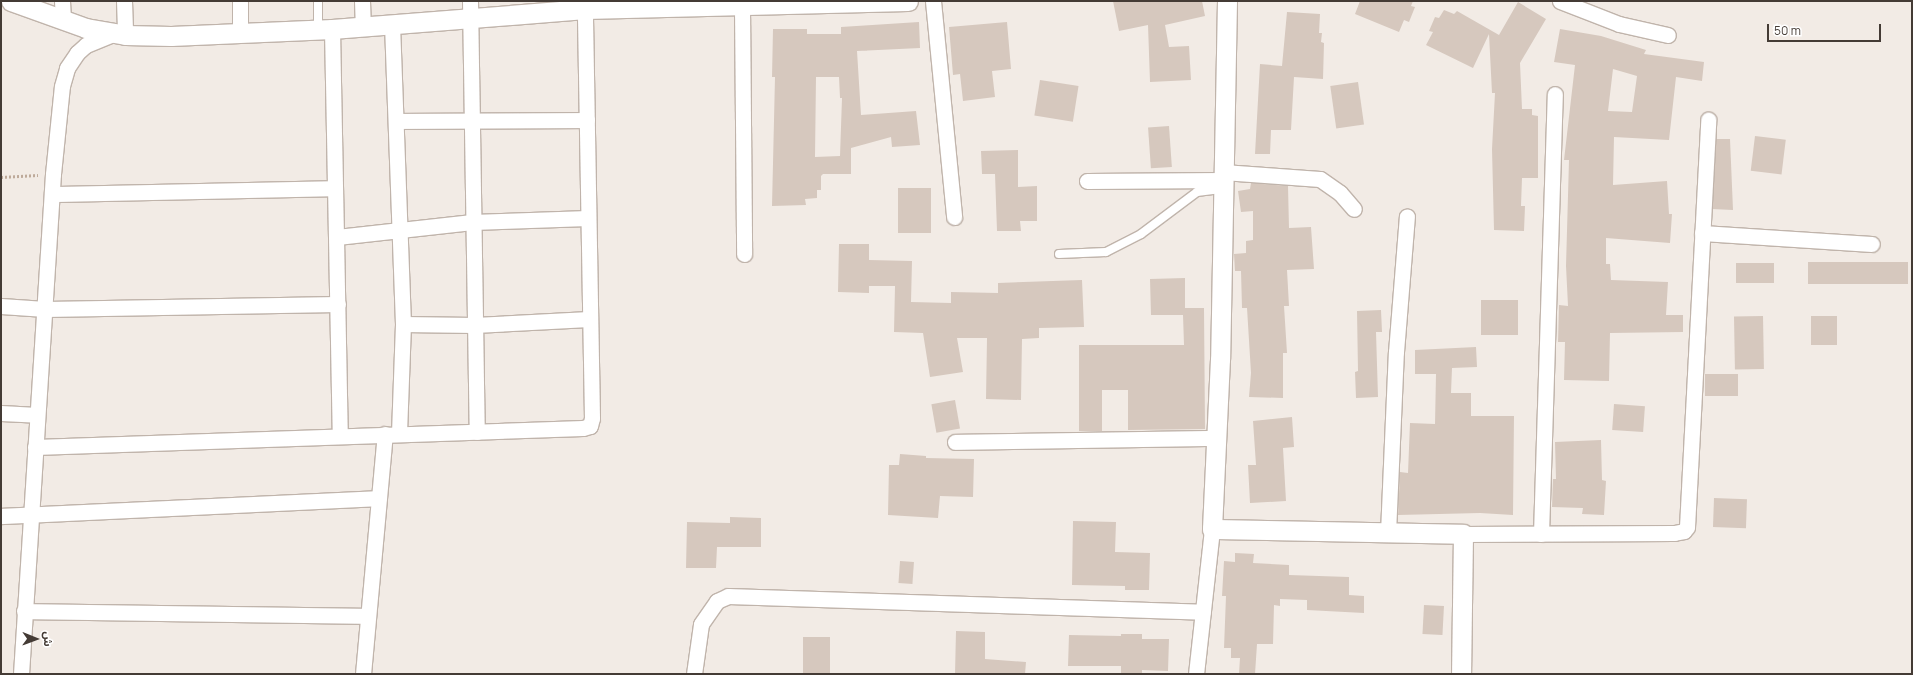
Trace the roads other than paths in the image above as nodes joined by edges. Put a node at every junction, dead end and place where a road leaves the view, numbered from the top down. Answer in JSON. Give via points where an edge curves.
{"nodes":[{"id":1,"x":11,"y":1,"type":"edge"},
{"id":2,"x":62,"y":1,"type":"edge"},
{"id":3,"x":124,"y":1,"type":"edge"},
{"id":4,"x":240,"y":1,"type":"edge"},
{"id":5,"x":318,"y":1,"type":"edge"},
{"id":6,"x":362,"y":1,"type":"edge"},
{"id":7,"x":908,"y":1,"type":"edge"},
{"id":8,"x":933,"y":1,"type":"edge"},
{"id":9,"x":1227,"y":1,"type":"edge"},
{"id":10,"x":1560,"y":1,"type":"edge"},
{"id":11,"x":804,"y":3,"type":"edge"},
{"id":12,"x":545,"y":6,"type":"edge"},
{"id":13,"x":742,"y":7,"type":"junction"},
{"id":14,"x":471,"y":9,"type":"edge"},
{"id":15,"x":585,"y":9,"type":"junction"},
{"id":16,"x":63,"y":20,"type":"junction"},
{"id":17,"x":392,"y":24,"type":"junction"},
{"id":18,"x":363,"y":26,"type":"junction"},
{"id":19,"x":325,"y":29,"type":"junction"},
{"id":20,"x":240,"y":34,"type":"junction"},
{"id":21,"x":1668,"y":34,"type":"dead end"},
{"id":22,"x":119,"y":35,"type":"junction"},
{"id":23,"x":1555,"y":94,"type":"dead end"},
{"id":24,"x":472,"y":119,"type":"junction"},
{"id":25,"x":397,"y":120,"type":"junction"},
{"id":26,"x":588,"y":120,"type":"junction"},
{"id":27,"x":1708,"y":120,"type":"dead end"},
{"id":28,"x":1223,"y":180,"type":"junction"},
{"id":29,"x":1087,"y":181,"type":"dead end"},
{"id":30,"x":335,"y":188,"type":"junction"},
{"id":31,"x":52,"y":194,"type":"junction"},
{"id":32,"x":1354,"y":209,"type":"dead end"},
{"id":33,"x":1407,"y":216,"type":"dead end"},
{"id":34,"x":954,"y":217,"type":"dead end"},
{"id":35,"x":588,"y":218,"type":"junction"},
{"id":36,"x":472,"y":222,"type":"junction"},
{"id":37,"x":400,"y":230,"type":"junction"},
{"id":38,"x":1702,"y":233,"type":"junction"},
{"id":39,"x":337,"y":237,"type":"junction"},
{"id":40,"x":1872,"y":244,"type":"dead end"},
{"id":41,"x":744,"y":254,"type":"dead end"},
{"id":42,"x":1059,"y":254,"type":"dead end"},
{"id":43,"x":338,"y":304,"type":"junction"},
{"id":44,"x":1,"y":306,"type":"edge"},
{"id":45,"x":45,"y":308,"type":"junction"},
{"id":46,"x":589,"y":319,"type":"junction"},
{"id":47,"x":402,"y":324,"type":"junction"},
{"id":48,"x":474,"y":325,"type":"junction"},
{"id":49,"x":1,"y":414,"type":"edge"},
{"id":50,"x":38,"y":415,"type":"junction"},
{"id":51,"x":476,"y":432,"type":"junction"},
{"id":52,"x":392,"y":433,"type":"junction"},
{"id":53,"x":340,"y":436,"type":"junction"},
{"id":54,"x":1216,"y":438,"type":"junction"},
{"id":55,"x":955,"y":442,"type":"dead end"},
{"id":56,"x":35,"y":447,"type":"junction"},
{"id":57,"x":379,"y":498,"type":"junction"},
{"id":58,"x":1,"y":516,"type":"edge"},
{"id":59,"x":31,"y":516,"type":"junction"},
{"id":60,"x":1212,"y":529,"type":"junction"},
{"id":61,"x":1388,"y":533,"type":"junction"},
{"id":62,"x":1463,"y":534,"type":"junction"},
{"id":63,"x":1540,"y":534,"type":"junction"},
{"id":64,"x":24,"y":611,"type":"junction"},
{"id":65,"x":1203,"y":612,"type":"junction"},
{"id":66,"x":368,"y":616,"type":"junction"},
{"id":67,"x":21,"y":674,"type":"edge"},
{"id":68,"x":363,"y":674,"type":"edge"},
{"id":69,"x":694,"y":674,"type":"edge"},
{"id":70,"x":1196,"y":674,"type":"edge"},
{"id":71,"x":1461,"y":674,"type":"edge"}],
"edges":[{"from":1,"to":16,"type":"street"},
{"from":2,"to":16,"type":"street"},
{"from":3,"to":22,"type":"street"},
{"from":4,"to":20,"type":"street"},
{"from":5,"to":19,"type":"lane"},
{"from":6,"to":18,"type":"street"},
{"from":7,"to":11,"type":"street"},
{"from":8,"to":34,"type":"street"},
{"from":9,"to":28,"type":"street"},
{"from":10,"to":21,"type":"street","via":[[1619,24]]},
{"from":11,"to":13,"type":"street"},
{"from":12,"to":14,"type":"street"},
{"from":12,"to":15,"type":"street"},
{"from":13,"to":15,"type":"street"},
{"from":13,"to":41,"type":"street"},
{"from":14,"to":17,"type":"street"},
{"from":14,"to":24,"type":"street"},
{"from":15,"to":26,"type":"street"},
{"from":16,"to":22,"type":"street"},
{"from":17,"to":18,"type":"street"},
{"from":17,"to":25,"type":"street"},
{"from":18,"to":19,"type":"street"},
{"from":19,"to":20,"type":"street"},
{"from":19,"to":30,"type":"street"},
{"from":20,"to":22,"type":"street"},
{"from":22,"to":31,"type":"street","via":[[86,45],[67,68],[62,86]]},
{"from":23,"to":63,"type":"street"},
{"from":24,"to":25,"type":"street"},
{"from":24,"to":26,"type":"street"},
{"from":24,"to":36,"type":"street"},
{"from":25,"to":37,"type":"street"},
{"from":26,"to":35,"type":"street"},
{"from":27,"to":38,"type":"street"},
{"from":28,"to":29,"type":"street"},
{"from":28,"to":32,"type":"street","via":[[1320,179],[1340,193]]},
{"from":28,"to":42,"type":"lane","via":[[1198,192],[1142,234],[1106,252]]},
{"from":28,"to":54,"type":"street"},
{"from":30,"to":31,"type":"street"},
{"from":30,"to":39,"type":"street"},
{"from":31,"to":45,"type":"street"},
{"from":33,"to":61,"type":"street","via":[[1396,352]]},
{"from":35,"to":36,"type":"street"},
{"from":35,"to":46,"type":"street"},
{"from":36,"to":37,"type":"street"},
{"from":36,"to":48,"type":"street"},
{"from":37,"to":39,"type":"street"},
{"from":37,"to":47,"type":"street"},
{"from":38,"to":40,"type":"street"},
{"from":38,"to":63,"type":"street","via":[[1687,527],[1684,531],[1674,533]]},
{"from":39,"to":43,"type":"street"},
{"from":43,"to":45,"type":"street"},
{"from":43,"to":53,"type":"street"},
{"from":44,"to":45,"type":"street"},
{"from":45,"to":50,"type":"street"},
{"from":46,"to":48,"type":"street"},
{"from":46,"to":51,"type":"street","via":[[592,418],[590,426]]},
{"from":47,"to":48,"type":"street"},
{"from":47,"to":52,"type":"street"},
{"from":48,"to":51,"type":"street"},
{"from":49,"to":50,"type":"street"},
{"from":50,"to":56,"type":"street"},
{"from":51,"to":52,"type":"street"},
{"from":52,"to":53,"type":"street"},
{"from":52,"to":57,"type":"street"},
{"from":53,"to":56,"type":"street"},
{"from":54,"to":55,"type":"street"},
{"from":54,"to":60,"type":"street"},
{"from":56,"to":59,"type":"street"},
{"from":57,"to":59,"type":"street"},
{"from":57,"to":66,"type":"street"},
{"from":58,"to":59,"type":"street"},
{"from":59,"to":64,"type":"street"},
{"from":60,"to":61,"type":"street"},
{"from":60,"to":65,"type":"street"},
{"from":61,"to":62,"type":"street"},
{"from":62,"to":63,"type":"street"},
{"from":62,"to":71,"type":"street"},
{"from":64,"to":66,"type":"street"},
{"from":64,"to":67,"type":"street"},
{"from":65,"to":69,"type":"street","via":[[728,596],[716,601],[701,624]]},
{"from":65,"to":70,"type":"street"},
{"from":66,"to":68,"type":"street"}]}
